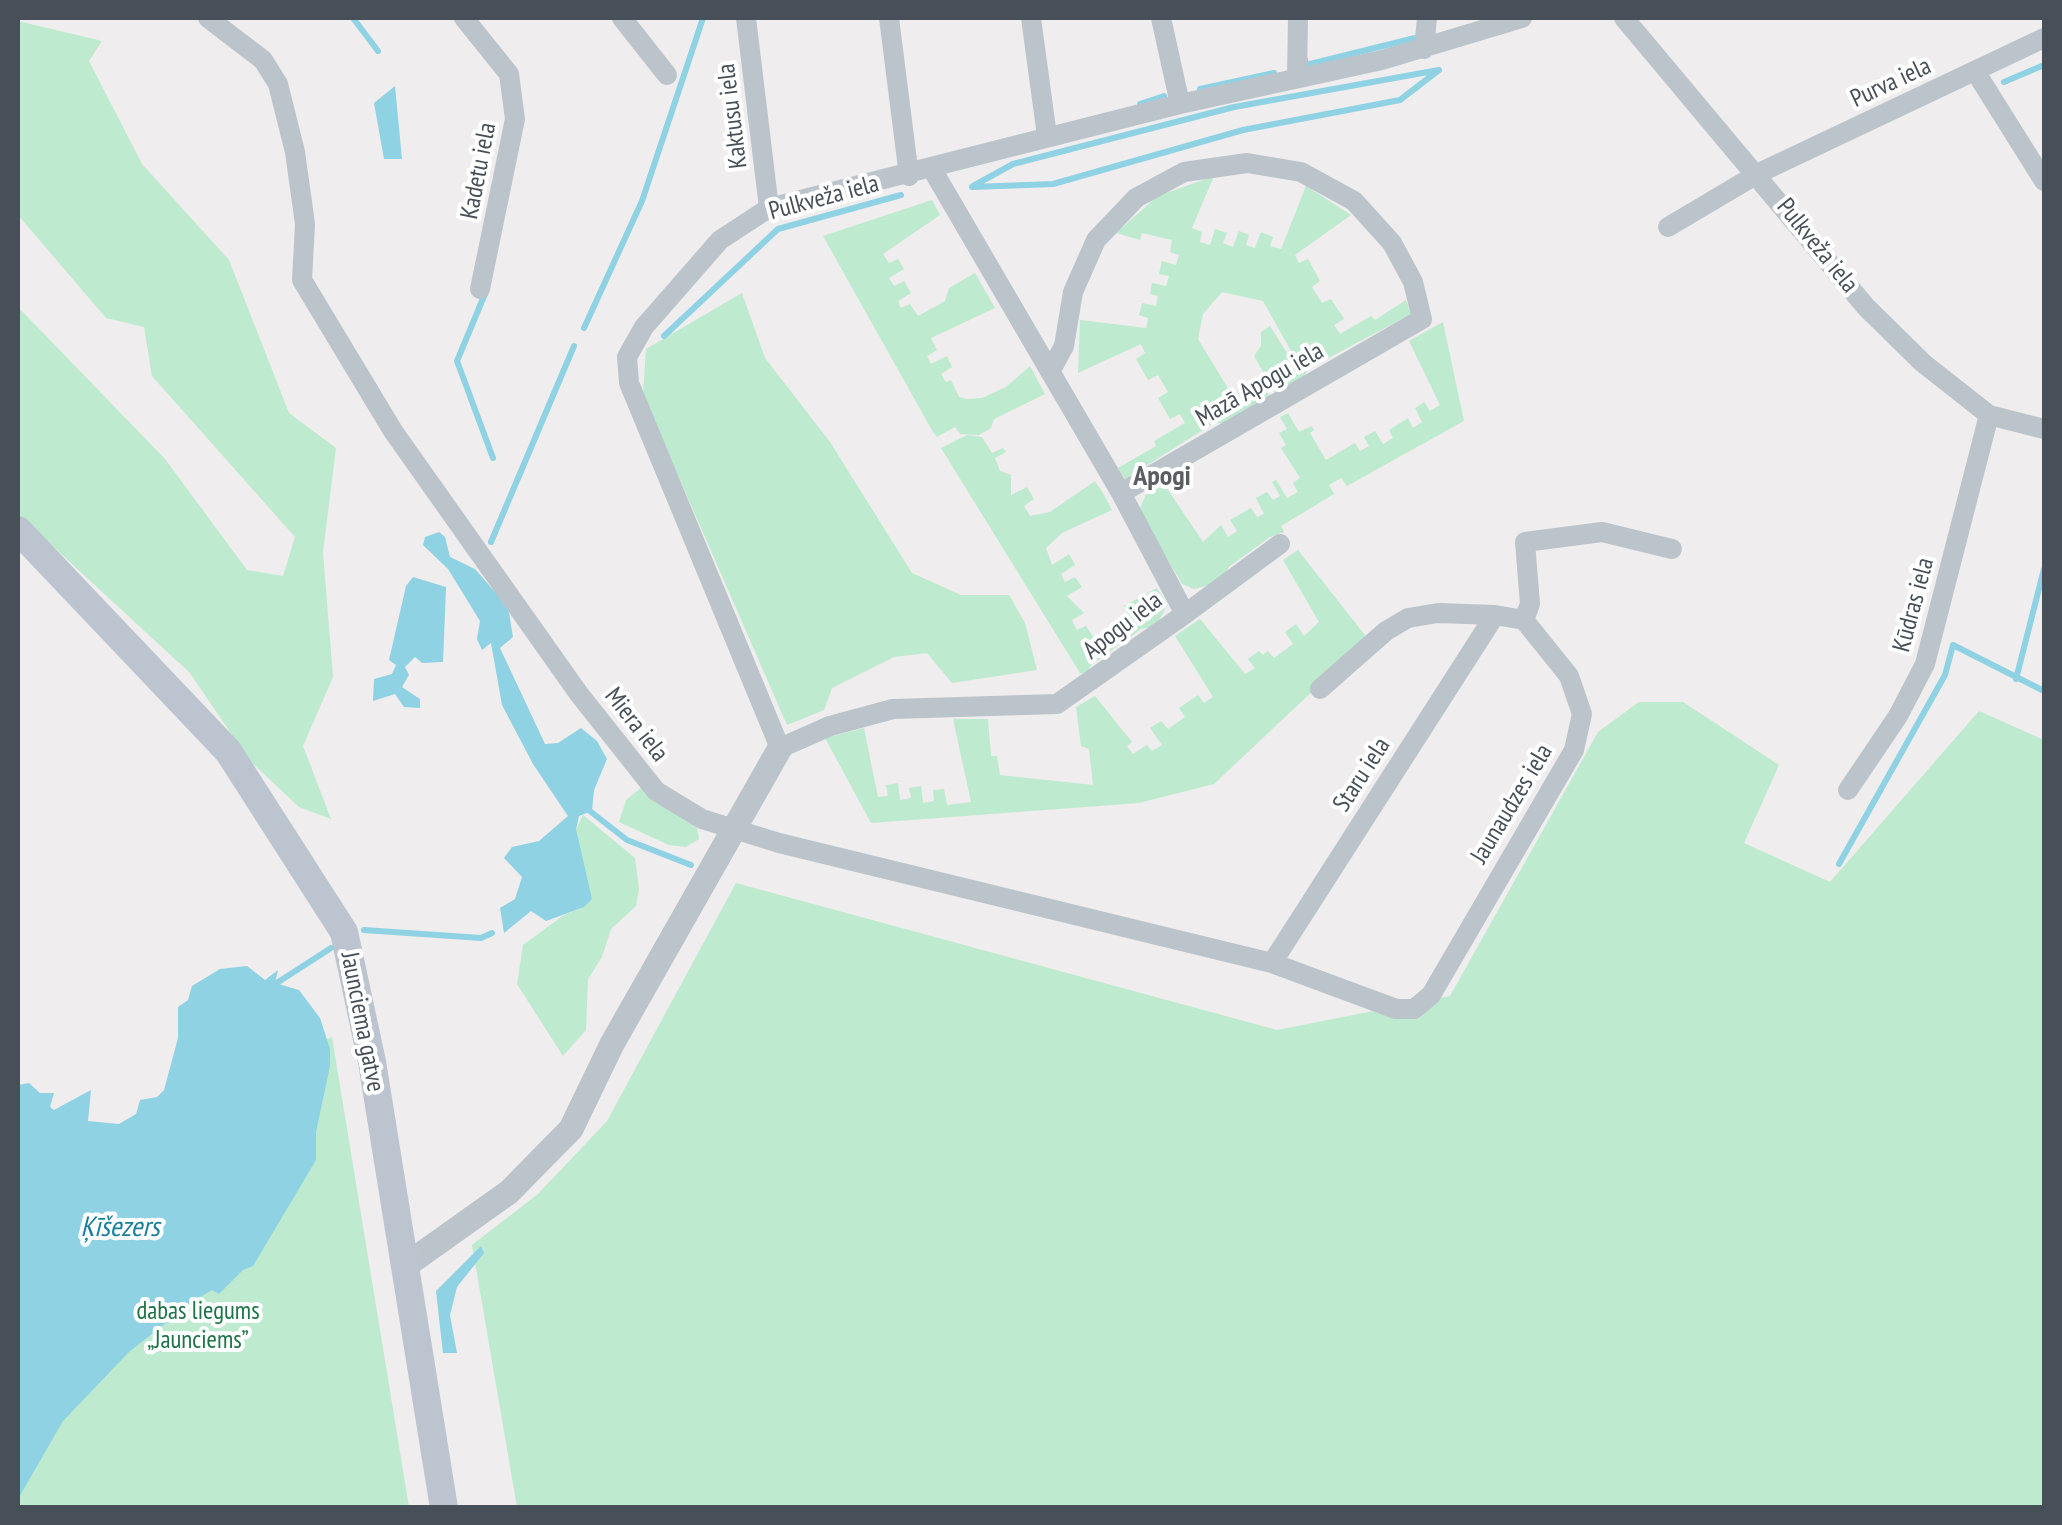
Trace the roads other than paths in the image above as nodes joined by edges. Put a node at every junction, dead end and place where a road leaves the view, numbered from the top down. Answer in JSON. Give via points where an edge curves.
{"nodes":[{"id":1,"x":208,"y":18,"type":"edge"},
{"id":2,"x":464,"y":18,"type":"edge"},
{"id":3,"x":622,"y":18,"type":"edge"},
{"id":4,"x":746,"y":18,"type":"edge"},
{"id":5,"x":888,"y":18,"type":"edge"},
{"id":6,"x":1031,"y":18,"type":"edge"},
{"id":7,"x":1162,"y":18,"type":"edge"},
{"id":8,"x":1298,"y":18,"type":"edge"},
{"id":9,"x":1427,"y":18,"type":"edge"},
{"id":10,"x":1522,"y":18,"type":"edge"},
{"id":11,"x":1624,"y":18,"type":"edge"},
{"id":12,"x":2044,"y":38,"type":"edge"},
{"id":13,"x":1424,"y":49,"type":"junction"},
{"id":14,"x":1975,"y":71,"type":"junction"},
{"id":15,"x":668,"y":75,"type":"dead end"},
{"id":16,"x":1297,"y":76,"type":"junction"},
{"id":17,"x":1180,"y":104,"type":"junction"},
{"id":18,"x":1047,"y":136,"type":"junction"},
{"id":19,"x":932,"y":170,"type":"junction"},
{"id":20,"x":1758,"y":173,"type":"junction"},
{"id":21,"x":908,"y":176,"type":"junction"},
{"id":22,"x":2044,"y":180,"type":"edge"},
{"id":23,"x":769,"y":208,"type":"junction"},
{"id":24,"x":1668,"y":228,"type":"dead end"},
{"id":25,"x":480,"y":289,"type":"dead end"},
{"id":26,"x":1050,"y":372,"type":"junction"},
{"id":27,"x":1989,"y":415,"type":"junction"},
{"id":28,"x":2044,"y":429,"type":"edge"},
{"id":29,"x":1121,"y":493,"type":"junction"},
{"id":30,"x":18,"y":530,"type":"edge"},
{"id":31,"x":1280,"y":544,"type":"dead end"},
{"id":32,"x":1672,"y":549,"type":"dead end"},
{"id":33,"x":1186,"y":614,"type":"junction"},
{"id":34,"x":1494,"y":615,"type":"junction"},
{"id":35,"x":1524,"y":620,"type":"junction"},
{"id":36,"x":1320,"y":689,"type":"dead end"},
{"id":37,"x":780,"y":748,"type":"junction"},
{"id":38,"x":1848,"y":790,"type":"dead end"},
{"id":39,"x":733,"y":831,"type":"junction"},
{"id":40,"x":1272,"y":963,"type":"junction"},
{"id":41,"x":1414,"y":1009,"type":"joint"},
{"id":42,"x":405,"y":1266,"type":"junction"},
{"id":43,"x":444,"y":1508,"type":"edge"}],
"edges":[{"from":1,"to":39,"type":"street","name":"Miera iela","via":[[263,60],[278,84],[304,224],[302,280],[393,431],[656,791]]},
{"from":2,"to":25,"type":"street","name":"Kadetu iela","via":[[508,74],[516,119]]},
{"from":3,"to":15,"type":"street"},
{"from":4,"to":23,"type":"street","name":"Kaktusu iela"},
{"from":5,"to":21,"type":"street"},
{"from":6,"to":18,"type":"street"},
{"from":7,"to":17,"type":"street"},
{"from":8,"to":16,"type":"street"},
{"from":9,"to":13,"type":"street"},
{"from":10,"to":13,"type":"street","name":"Pulkveža iela"},
{"from":11,"to":20,"type":"street","name":"Pulkveža iela"},
{"from":12,"to":14,"type":"street","name":"Purva iela"},
{"from":13,"to":16,"type":"street","name":"Pulkveža iela"},
{"from":14,"to":20,"type":"street","name":"Purva iela"},
{"from":14,"to":22,"type":"street"},
{"from":16,"to":17,"type":"street","name":"Pulkveža iela"},
{"from":17,"to":18,"type":"street","name":"Pulkveža iela"},
{"from":18,"to":19,"type":"street","name":"Pulkveža iela"},
{"from":19,"to":21,"type":"street","name":"Pulkveža iela"},
{"from":19,"to":26,"type":"street","name":"Apogu iela"},
{"from":20,"to":24,"type":"street"},
{"from":20,"to":27,"type":"street","name":"Pulkveža iela","via":[[1866,307]]},
{"from":21,"to":23,"type":"street","name":"Pulkveža iela"},
{"from":23,"to":37,"type":"street","name":"Pulkveža iela","via":[[720,240],[688,272],[627,356],[629,383]]},
{"from":26,"to":29,"type":"street","name":"Apogu iela"},
{"from":26,"to":29,"type":"street","name":"Mazā Apogu iela","via":[[1064,346],[1082,266],[1115,215],[1184,172],[1212,165],[1301,172],[1354,201],[1392,244],[1413,282],[1422,319]]},
{"from":27,"to":28,"type":"street","name":"Pulkveža iela"},
{"from":27,"to":38,"type":"street","name":"Kūdras iela","via":[[1925,664]]},
{"from":29,"to":33,"type":"street","name":"Apogu iela"},
{"from":30,"to":42,"type":"main road","name":"Jaunciema gatve","via":[[228,751],[344,932]]},
{"from":31,"to":33,"type":"street"},
{"from":32,"to":35,"type":"street","via":[[1602,532],[1524,542],[1530,584]]},
{"from":33,"to":37,"type":"street","name":"Apogu iela","via":[[1058,704],[893,709]]},
{"from":34,"to":35,"type":"street"},
{"from":34,"to":36,"type":"street","via":[[1408,618]]},
{"from":34,"to":40,"type":"street","name":"Staru iela"},
{"from":35,"to":41,"type":"street","name":"Jaunaudzes iela","via":[[1570,676],[1582,714],[1574,750],[1431,995]]},
{"from":37,"to":39,"type":"street"},
{"from":39,"to":40,"type":"street","name":"Miera iela"},
{"from":39,"to":42,"type":"street","via":[[571,1129],[510,1192]]},
{"from":40,"to":41,"type":"street","name":"Miera iela","via":[[1396,1009]]},
{"from":42,"to":43,"type":"main road","name":"Jaunciema gatve"}]}
